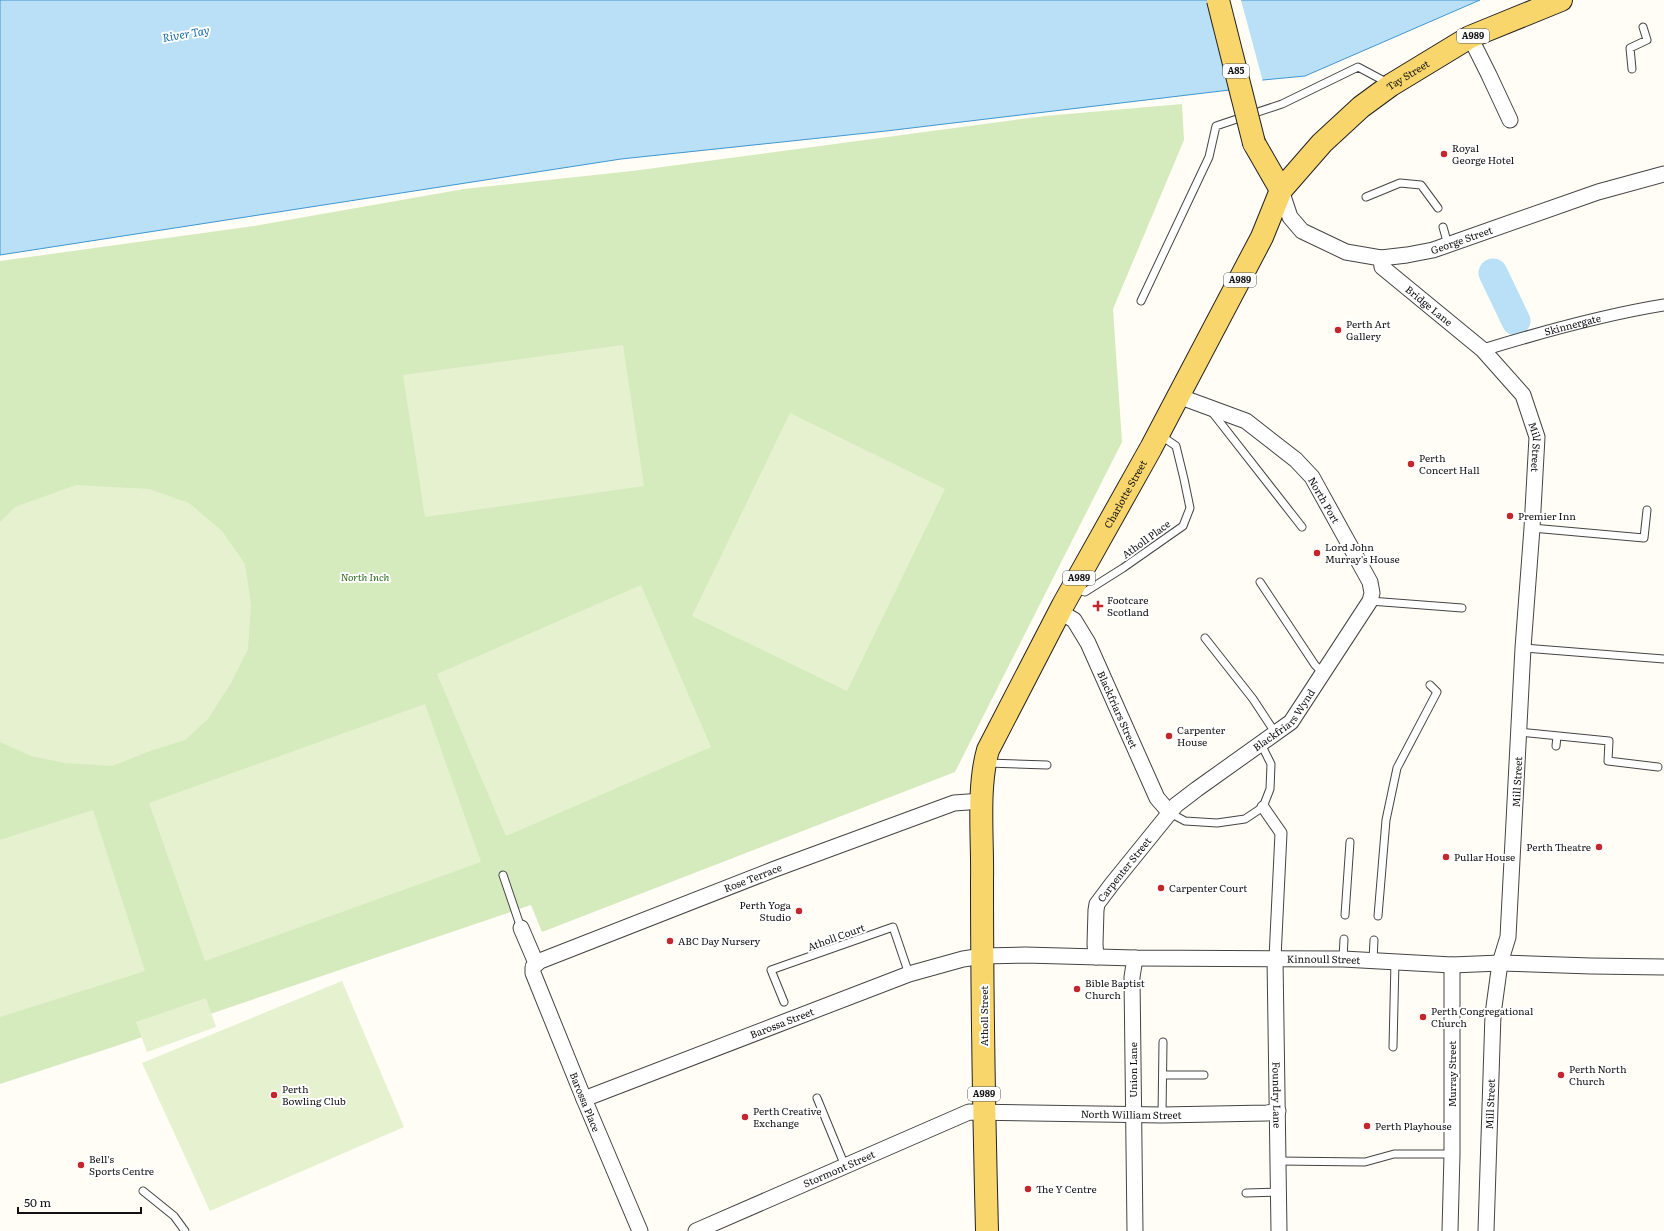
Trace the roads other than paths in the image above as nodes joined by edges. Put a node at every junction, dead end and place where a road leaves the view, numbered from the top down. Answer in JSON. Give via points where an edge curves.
{"nodes":[{"id":1,"x":1218,"y":0,"type":"edge"},
{"id":2,"x":1561,"y":0,"type":"edge"},
{"id":3,"x":1643,"y":27,"type":"dead end"},
{"id":4,"x":1470,"y":37,"type":"junction"},
{"id":5,"x":1632,"y":69,"type":"dead end"},
{"id":6,"x":1391,"y":84,"type":"junction"},
{"id":7,"x":1510,"y":120,"type":"dead end"},
{"id":8,"x":1664,"y":174,"type":"edge"},
{"id":9,"x":1281,"y":190,"type":"junction"},
{"id":10,"x":1366,"y":197,"type":"dead end"},
{"id":11,"x":1438,"y":208,"type":"dead end"},
{"id":12,"x":1443,"y":227,"type":"dead end"},
{"id":13,"x":1448,"y":245,"type":"junction"},
{"id":14,"x":1381,"y":258,"type":"junction"},
{"id":15,"x":1140,"y":301,"type":"dead end"},
{"id":16,"x":1664,"y":305,"type":"edge"},
{"id":17,"x":1483,"y":350,"type":"junction"},
{"id":18,"x":1179,"y":394,"type":"junction"},
{"id":19,"x":1208,"y":407,"type":"junction"},
{"id":20,"x":1158,"y":434,"type":"junction"},
{"id":21,"x":1647,"y":510,"type":"dead end"},
{"id":22,"x":1302,"y":527,"type":"dead end"},
{"id":23,"x":1532,"y":528,"type":"junction"},
{"id":24,"x":1260,"y":582,"type":"dead end"},
{"id":25,"x":1073,"y":588,"type":"junction"},
{"id":26,"x":1370,"y":601,"type":"junction"},
{"id":27,"x":1462,"y":608,"type":"dead end"},
{"id":28,"x":1060,"y":612,"type":"junction"},
{"id":29,"x":1205,"y":638,"type":"dead end"},
{"id":30,"x":1523,"y":648,"type":"junction"},
{"id":31,"x":1664,"y":659,"type":"edge"},
{"id":32,"x":1323,"y":673,"type":"junction"},
{"id":33,"x":1430,"y":685,"type":"dead end"},
{"id":34,"x":1519,"y":732,"type":"junction"},
{"id":35,"x":1276,"y":735,"type":"junction"},
{"id":36,"x":1557,"y":736,"type":"junction"},
{"id":37,"x":1261,"y":744,"type":"junction"},
{"id":38,"x":1556,"y":746,"type":"dead end"},
{"id":39,"x":985,"y":763,"type":"junction"},
{"id":40,"x":1047,"y":765,"type":"dead end"},
{"id":41,"x":1658,"y":767,"type":"dead end"},
{"id":42,"x":982,"y":801,"type":"junction"},
{"id":43,"x":1262,"y":807,"type":"junction"},
{"id":44,"x":1170,"y":813,"type":"junction"},
{"id":45,"x":1350,"y":842,"type":"dead end"},
{"id":46,"x":503,"y":875,"type":"dead end"},
{"id":47,"x":1345,"y":915,"type":"dead end"},
{"id":48,"x":1378,"y":916,"type":"dead end"},
{"id":49,"x":520,"y":928,"type":"joint"},
{"id":50,"x":1344,"y":939,"type":"dead end"},
{"id":51,"x":1374,"y":940,"type":"dead end"},
{"id":52,"x":983,"y":956,"type":"junction"},
{"id":53,"x":1096,"y":957,"type":"junction"},
{"id":54,"x":1135,"y":958,"type":"junction"},
{"id":55,"x":1275,"y":958,"type":"junction"},
{"id":56,"x":1343,"y":959,"type":"junction"},
{"id":57,"x":1373,"y":960,"type":"junction"},
{"id":58,"x":1395,"y":961,"type":"junction"},
{"id":59,"x":1500,"y":963,"type":"junction"},
{"id":60,"x":1452,"y":965,"type":"junction"},
{"id":61,"x":1664,"y":967,"type":"edge"},
{"id":62,"x":535,"y":968,"type":"junction"},
{"id":63,"x":909,"y":974,"type":"junction"},
{"id":64,"x":784,"y":1002,"type":"dead end"},
{"id":65,"x":1163,"y":1042,"type":"dead end"},
{"id":66,"x":1393,"y":1047,"type":"dead end"},
{"id":67,"x":1204,"y":1075,"type":"dead end"},
{"id":68,"x":1163,"y":1076,"type":"junction"},
{"id":69,"x":817,"y":1098,"type":"dead end"},
{"id":70,"x":584,"y":1099,"type":"junction"},
{"id":71,"x":984,"y":1111,"type":"junction"},
{"id":72,"x":1278,"y":1111,"type":"junction"},
{"id":73,"x":1133,"y":1113,"type":"junction"},
{"id":74,"x":1162,"y":1114,"type":"junction"},
{"id":75,"x":1452,"y":1154,"type":"junction"},
{"id":76,"x":1278,"y":1161,"type":"junction"},
{"id":77,"x":845,"y":1166,"type":"junction"},
{"id":78,"x":143,"y":1191,"type":"dead end"},
{"id":79,"x":1278,"y":1192,"type":"junction"},
{"id":80,"x":1246,"y":1193,"type":"dead end"},
{"id":81,"x":185,"y":1231,"type":"edge"},
{"id":82,"x":640,"y":1231,"type":"edge"},
{"id":83,"x":696,"y":1231,"type":"edge"},
{"id":84,"x":986,"y":1231,"type":"edge"},
{"id":85,"x":1135,"y":1231,"type":"edge"},
{"id":86,"x":1279,"y":1231,"type":"edge"},
{"id":87,"x":1450,"y":1231,"type":"edge"},
{"id":88,"x":1486,"y":1231,"type":"edge"}],
"edges":[{"from":1,"to":9,"type":"main road","number":"A85","bridge":true,"via":[[1254,143]]},
{"from":2,"to":4,"type":"main road","name":"Tay Street","number":"A989"},
{"from":3,"to":5,"type":"lane","via":[[1647,40],[1630,48]]},
{"from":4,"to":6,"type":"main road","name":"Tay Street","number":"A989"},
{"from":4,"to":7,"type":"street"},
{"from":6,"to":9,"type":"main road","name":"Tay Street","number":"A989","via":[[1322,143]]},
{"from":6,"to":15,"type":"lane","via":[[1358,68],[1282,104],[1216,126],[1209,157]]},
{"from":8,"to":13,"type":"street","name":"George Street","via":[[1598,192]]},
{"from":9,"to":14,"type":"street","name":"George Street","via":[[1290,217],[1302,231],[1346,252]]},
{"from":9,"to":18,"type":"main road","name":"Charlotte Street","number":"A989","via":[[1262,237]]},
{"from":10,"to":11,"type":"lane","via":[[1400,183],[1421,185]]},
{"from":12,"to":13,"type":"lane"},
{"from":13,"to":14,"type":"street","name":"George Street","via":[[1408,255]]},
{"from":14,"to":17,"type":"street","name":"Bridge Lane","via":[[1382,268]]},
{"from":16,"to":17,"type":"street","name":"Skinnergate","via":[[1609,315]]},
{"from":17,"to":23,"type":"street","name":"Mill Street","via":[[1523,395],[1537,437]]},
{"from":18,"to":19,"type":"street","name":"North Port"},
{"from":18,"to":20,"type":"main road","name":"Charlotte Street","number":"A989"},
{"from":19,"to":22,"type":"lane"},
{"from":19,"to":26,"type":"street","name":"North Port","via":[[1246,422],[1296,460],[1312,477],[1370,582]]},
{"from":20,"to":25,"type":"main road","name":"Charlotte Street","number":"A989"},
{"from":20,"to":25,"type":"lane","name":"Atholl Place","via":[[1176,446],[1190,508],[1183,526],[1085,592]]},
{"from":21,"to":23,"type":"lane","via":[[1644,538]]},
{"from":23,"to":30,"type":"street","name":"Mill Street"},
{"from":24,"to":32,"type":"lane","via":[[1315,665]]},
{"from":25,"to":28,"type":"main road","name":"Charlotte Street","number":"A989"},
{"from":26,"to":27,"type":"lane"},
{"from":26,"to":32,"type":"street","name":"Blackfriars Wynd"},
{"from":28,"to":39,"type":"main road","name":"Charlotte Street","number":"A989","via":[[988,750]]},
{"from":28,"to":44,"type":"street","name":"Blackfriars Street","via":[[1074,620],[1088,643],[1157,798]]},
{"from":29,"to":35,"type":"lane","via":[[1253,699]]},
{"from":30,"to":31,"type":"lane"},
{"from":30,"to":34,"type":"street","name":"Mill Street"},
{"from":32,"to":35,"type":"street","name":"Blackfriars Wynd","via":[[1291,722]]},
{"from":33,"to":48,"type":"lane","via":[[1437,692],[1397,768],[1386,820]]},
{"from":34,"to":36,"type":"lane"},
{"from":34,"to":59,"type":"street","name":"Mill Street","via":[[1508,937]]},
{"from":35,"to":37,"type":"street","name":"Blackfriars Wynd"},
{"from":36,"to":38,"type":"lane"},
{"from":36,"to":41,"type":"lane","via":[[1609,741],[1608,761]]},
{"from":37,"to":43,"type":"lane","via":[[1271,764],[1270,789]]},
{"from":37,"to":44,"type":"street","name":"Blackfriars Wynd","via":[[1197,789]]},
{"from":39,"to":40,"type":"lane"},
{"from":39,"to":42,"type":"main road","name":"Charlotte Street","number":"A989"},
{"from":42,"to":52,"type":"main road","name":"Atholl Street","number":"A989"},
{"from":42,"to":62,"type":"street","name":"Rose Terrace","via":[[954,803],[775,869]]},
{"from":43,"to":44,"type":"lane","via":[[1245,819],[1217,823],[1185,821]]},
{"from":43,"to":55,"type":"street","via":[[1281,833]]},
{"from":44,"to":53,"type":"street","name":"Carpenter Street","via":[[1097,904]]},
{"from":45,"to":47,"type":"lane"},
{"from":46,"to":49,"type":"lane"},
{"from":49,"to":62,"type":"street","name":"Barossa Place"},
{"from":50,"to":56,"type":"lane"},
{"from":51,"to":57,"type":"lane"},
{"from":52,"to":53,"type":"street","name":"Kinnoull Street"},
{"from":52,"to":63,"type":"street","name":"Barossa Street"},
{"from":52,"to":71,"type":"main road","name":"Atholl Street","number":"A989"},
{"from":53,"to":54,"type":"street","name":"Kinnoull Street"},
{"from":54,"to":55,"type":"street","name":"Kinnoull Street"},
{"from":54,"to":73,"type":"street","name":"Union Lane","via":[[1132,977]]},
{"from":55,"to":56,"type":"street","name":"Kinnoull Street"},
{"from":55,"to":72,"type":"street","name":"Foundry Lane"},
{"from":56,"to":57,"type":"street","name":"Kinnoull Street"},
{"from":57,"to":58,"type":"street","name":"Kinnoull Street"},
{"from":58,"to":60,"type":"street","name":"Kinnoull Street"},
{"from":58,"to":66,"type":"lane"},
{"from":59,"to":60,"type":"street","name":"Kinnoull Street"},
{"from":59,"to":61,"type":"street","name":"Kinnoull Street"},
{"from":59,"to":88,"type":"street","name":"Mill Street","via":[[1493,1014]]},
{"from":60,"to":75,"type":"street","name":"Murray Street"},
{"from":62,"to":70,"type":"street","name":"Barossa Place"},
{"from":63,"to":64,"type":"lane","name":"Atholl Court","via":[[893,927],[772,970]]},
{"from":63,"to":70,"type":"street","name":"Barossa Street"},
{"from":65,"to":68,"type":"lane"},
{"from":67,"to":68,"type":"lane"},
{"from":68,"to":74,"type":"lane"},
{"from":69,"to":77,"type":"lane"},
{"from":70,"to":82,"type":"street","name":"Barossa Place"},
{"from":71,"to":73,"type":"street","name":"North William Street"},
{"from":71,"to":77,"type":"street","name":"Stormont Street","via":[[969,1112]]},
{"from":71,"to":84,"type":"main road","name":"Atholl Street","number":"A989"},
{"from":72,"to":74,"type":"street","name":"North William Street"},
{"from":72,"to":76,"type":"street","name":"Foundry Lane"},
{"from":73,"to":74,"type":"street","name":"North William Street"},
{"from":73,"to":85,"type":"street","name":"Union Lane"},
{"from":75,"to":76,"type":"lane","via":[[1394,1154],[1365,1162]]},
{"from":75,"to":87,"type":"street","name":"Murray Street"},
{"from":76,"to":79,"type":"street","name":"Foundry Lane"},
{"from":77,"to":83,"type":"street","name":"Stormont Street"},
{"from":78,"to":81,"type":"lane","via":[[174,1216]]},
{"from":79,"to":80,"type":"lane"},
{"from":79,"to":86,"type":"street","name":"Foundry Lane"}]}
